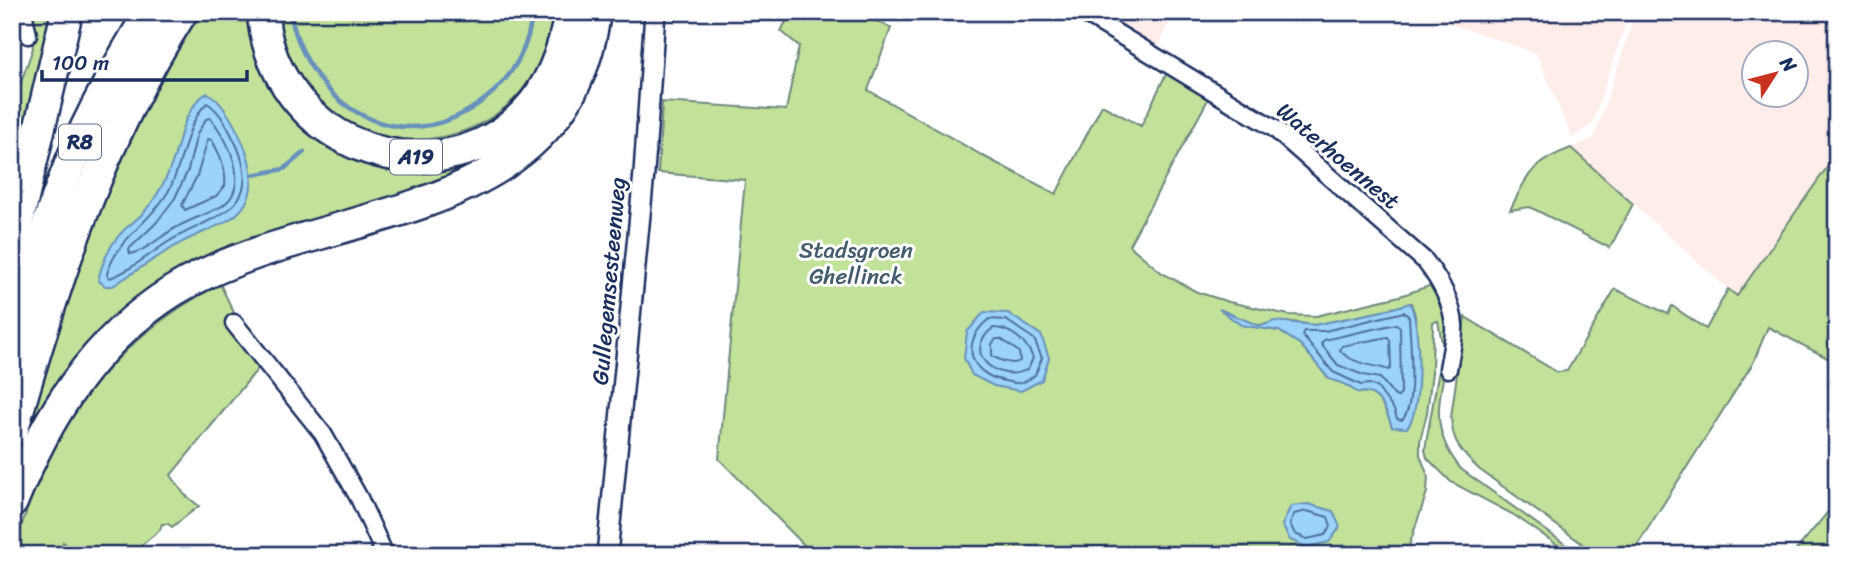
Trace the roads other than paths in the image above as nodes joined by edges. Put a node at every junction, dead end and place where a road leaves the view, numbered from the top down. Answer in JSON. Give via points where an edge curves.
{"nodes":[{"id":1,"x":23,"y":12,"type":"edge"},
{"id":2,"x":67,"y":12,"type":"edge"},
{"id":3,"x":150,"y":12,"type":"edge"},
{"id":4,"x":181,"y":12,"type":"edge"},
{"id":5,"x":263,"y":12,"type":"edge"},
{"id":6,"x":570,"y":12,"type":"edge"},
{"id":7,"x":595,"y":12,"type":"edge"},
{"id":8,"x":655,"y":12,"type":"edge"},
{"id":9,"x":1082,"y":12,"type":"edge"},
{"id":10,"x":29,"y":35,"type":"dead end"},
{"id":11,"x":12,"y":245,"type":"edge"},
{"id":12,"x":234,"y":323,"type":"dead end"},
{"id":13,"x":12,"y":336,"type":"edge"},
{"id":14,"x":1448,"y":369,"type":"dead end"},
{"id":15,"x":12,"y":432,"type":"edge"},
{"id":16,"x":12,"y":502,"type":"edge"},
{"id":17,"x":385,"y":555,"type":"edge"},
{"id":18,"x":607,"y":555,"type":"edge"}],
"edges":[{"from":1,"to":10,"type":"street"},
{"from":2,"to":11,"type":"highway"},
{"from":3,"to":13,"type":"highway","number":"R8","via":[[71,162]]},
{"from":4,"to":15,"type":"highway","number":"R8","via":[[104,157],[62,269]]},
{"from":5,"to":6,"type":"highway","number":"A19","via":[[269,48],[299,104],[339,138],[386,154],[415,157],[457,153],[501,132],[524,113],[559,61]]},
{"from":7,"to":16,"type":"highway","number":"A19","via":[[590,47],[567,101],[502,165],[427,203],[229,263],[172,292],[134,320],[86,368],[60,403]]},
{"from":8,"to":18,"type":"street","name":"Gullegemsesteenweg"},
{"from":9,"to":14,"type":"street","name":"Waterhoennest","via":[[1275,129],[1424,261],[1441,284],[1454,326]]},
{"from":12,"to":17,"type":"street","via":[[323,434]]}]}
